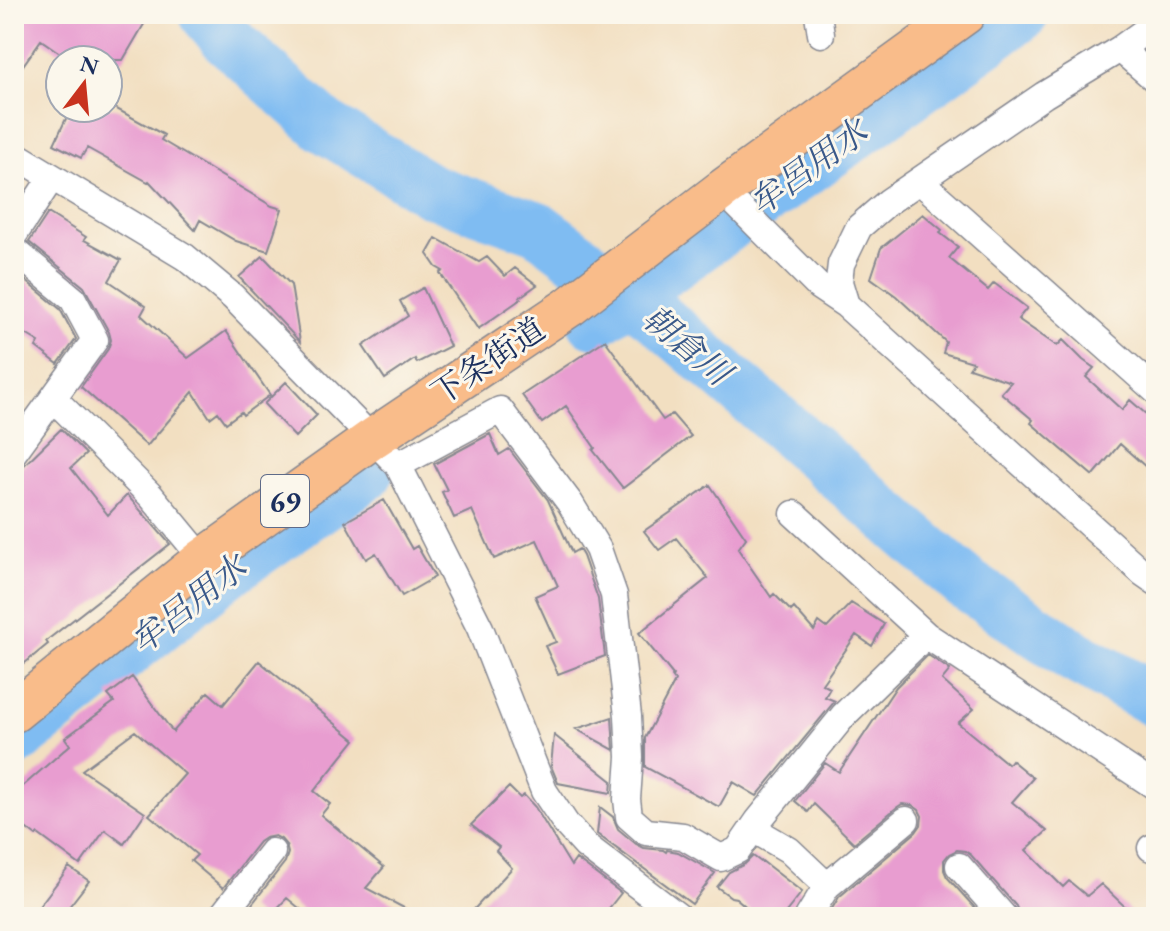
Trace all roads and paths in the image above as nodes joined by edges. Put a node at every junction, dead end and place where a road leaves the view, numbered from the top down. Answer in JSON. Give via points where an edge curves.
{"nodes":[{"id":1,"x":965,"y":14,"type":"edge"},
{"id":2,"x":1156,"y":23,"type":"edge"},
{"id":3,"x":1120,"y":49,"type":"junction"},
{"id":4,"x":1156,"y":80,"type":"edge"},
{"id":5,"x":14,"y":154,"type":"edge"},
{"id":6,"x":52,"y":177,"type":"junction"},
{"id":7,"x":920,"y":181,"type":"junction"},
{"id":8,"x":723,"y":191,"type":"junction"},
{"id":9,"x":14,"y":235,"type":"edge"},
{"id":10,"x":14,"y":250,"type":"edge"},
{"id":11,"x":846,"y":305,"type":"junction"},
{"id":12,"x":1156,"y":391,"type":"edge"},
{"id":13,"x":54,"y":399,"type":"junction"},
{"id":14,"x":14,"y":452,"type":"edge"},
{"id":15,"x":385,"y":452,"type":"junction"},
{"id":16,"x":794,"y":514,"type":"dead end"},
{"id":17,"x":203,"y":559,"type":"junction"},
{"id":18,"x":1156,"y":582,"type":"edge"},
{"id":19,"x":926,"y":635,"type":"junction"},
{"id":20,"x":14,"y":712,"type":"edge"},
{"id":21,"x":1156,"y":787,"type":"edge"},
{"id":22,"x":906,"y":820,"type":"dead end"},
{"id":23,"x":753,"y":829,"type":"junction"},
{"id":24,"x":272,"y":852,"type":"dead end"},
{"id":25,"x":959,"y":866,"type":"dead end"},
{"id":26,"x":827,"y":886,"type":"junction"},
{"id":27,"x":221,"y":917,"type":"edge"},
{"id":28,"x":679,"y":917,"type":"edge"},
{"id":29,"x":808,"y":917,"type":"edge"},
{"id":30,"x":1004,"y":917,"type":"edge"}],
"edges":[{"from":1,"to":8,"type":"main road","name":"下条街道","number":"69"},
{"from":2,"to":3,"type":"street"},
{"from":3,"to":4,"type":"street"},
{"from":3,"to":7,"type":"street"},
{"from":5,"to":6,"type":"street"},
{"from":6,"to":9,"type":"street"},
{"from":6,"to":15,"type":"street","via":[[185,257],[233,297]]},
{"from":7,"to":11,"type":"street","via":[[859,227],[841,264],[839,282]]},
{"from":7,"to":12,"type":"street"},
{"from":8,"to":11,"type":"street","via":[[819,287]]},
{"from":8,"to":15,"type":"main road","name":"下条街道","number":"69"},
{"from":10,"to":13,"type":"street","via":[[73,299],[95,340]]},
{"from":11,"to":18,"type":"street"},
{"from":13,"to":14,"type":"street"},
{"from":13,"to":17,"type":"street","via":[[151,496]]},
{"from":15,"to":17,"type":"main road","name":"下条街道","number":"69"},
{"from":15,"to":23,"type":"street","via":[[500,410],[598,549],[614,595],[628,716],[629,817],[646,832],[683,836],[721,858],[738,850]]},
{"from":15,"to":28,"type":"street","via":[[480,628],[544,791],[586,846]]},
{"from":16,"to":19,"type":"street"},
{"from":17,"to":20,"type":"main road","name":"下条街道","number":"69"},
{"from":19,"to":21,"type":"street"},
{"from":19,"to":23,"type":"street","via":[[844,715]]},
{"from":22,"to":26,"type":"street"},
{"from":23,"to":26,"type":"street","via":[[789,850]]},
{"from":24,"to":27,"type":"street"},
{"from":25,"to":30,"type":"street"},
{"from":26,"to":29,"type":"street"}]}
